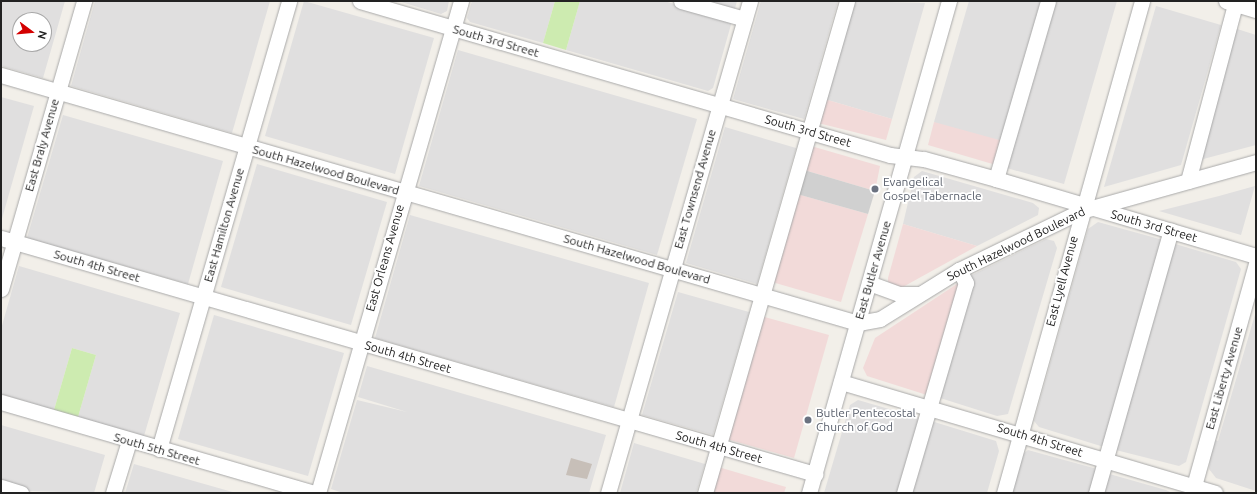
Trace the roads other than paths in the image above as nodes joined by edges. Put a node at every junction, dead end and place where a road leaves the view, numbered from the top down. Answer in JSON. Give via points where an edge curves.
{"nodes":[{"id":1,"x":84,"y":1,"type":"edge"},
{"id":2,"x":289,"y":1,"type":"edge"},
{"id":3,"x":360,"y":1,"type":"edge"},
{"id":4,"x":460,"y":1,"type":"edge"},
{"id":5,"x":681,"y":1,"type":"edge"},
{"id":6,"x":750,"y":1,"type":"edge"},
{"id":7,"x":847,"y":1,"type":"edge"},
{"id":8,"x":950,"y":1,"type":"edge"},
{"id":9,"x":1048,"y":1,"type":"edge"},
{"id":10,"x":1142,"y":1,"type":"edge"},
{"id":11,"x":1230,"y":2,"type":"edge"},
{"id":12,"x":1256,"y":10,"type":"edge"},
{"id":13,"x":745,"y":20,"type":"junction"},
{"id":14,"x":453,"y":28,"type":"junction"},
{"id":15,"x":1,"y":75,"type":"edge"},
{"id":16,"x":58,"y":92,"type":"junction"},
{"id":17,"x":720,"y":105,"type":"junction"},
{"id":18,"x":810,"y":131,"type":"junction"},
{"id":19,"x":246,"y":147,"type":"junction"},
{"id":20,"x":906,"y":156,"type":"junction"},
{"id":21,"x":1256,"y":162,"type":"edge"},
{"id":22,"x":996,"y":179,"type":"junction"},
{"id":23,"x":1188,"y":181,"type":"junction"},
{"id":24,"x":405,"y":192,"type":"junction"},
{"id":25,"x":1085,"y":208,"type":"junction"},
{"id":26,"x":1171,"y":230,"type":"junction"},
{"id":27,"x":8,"y":240,"type":"edge"},
{"id":28,"x":1256,"y":256,"type":"edge"},
{"id":29,"x":1256,"y":264,"type":"edge"},
{"id":30,"x":672,"y":269,"type":"junction"},
{"id":31,"x":959,"y":270,"type":"junction"},
{"id":32,"x":869,"y":283,"type":"junction"},
{"id":33,"x":1,"y":289,"type":"edge"},
{"id":34,"x":918,"y":294,"type":"junction"},
{"id":35,"x":763,"y":296,"type":"junction"},
{"id":36,"x":203,"y":297,"type":"junction"},
{"id":37,"x":858,"y":324,"type":"junction"},
{"id":38,"x":361,"y":343,"type":"junction"},
{"id":39,"x":841,"y":382,"type":"junction"},
{"id":40,"x":1,"y":402,"type":"edge"},
{"id":41,"x":928,"y":407,"type":"junction"},
{"id":42,"x":628,"y":421,"type":"junction"},
{"id":43,"x":1021,"y":434,"type":"junction"},
{"id":44,"x":129,"y":441,"type":"junction"},
{"id":45,"x":719,"y":447,"type":"junction"},
{"id":46,"x":159,"y":449,"type":"junction"},
{"id":47,"x":1106,"y":460,"type":"junction"},
{"id":48,"x":815,"y":474,"type":"junction"},
{"id":49,"x":1,"y":487,"type":"edge"},
{"id":50,"x":1193,"y":490,"type":"edge"},
{"id":51,"x":21,"y":493,"type":"edge"},
{"id":52,"x":113,"y":493,"type":"edge"},
{"id":53,"x":314,"y":493,"type":"edge"},
{"id":54,"x":318,"y":493,"type":"edge"},
{"id":55,"x":608,"y":493,"type":"edge"},
{"id":56,"x":705,"y":493,"type":"edge"},
{"id":57,"x":809,"y":493,"type":"edge"},
{"id":58,"x":904,"y":493,"type":"edge"},
{"id":59,"x":1004,"y":493,"type":"edge"},
{"id":60,"x":1096,"y":493,"type":"edge"},
{"id":61,"x":1215,"y":493,"type":"edge"}],
"edges":[{"from":1,"to":16,"type":"street","name":"East Braly Avenue"},
{"from":2,"to":19,"type":"street","name":"East Hamilton Avenue"},
{"from":3,"to":14,"type":"street","name":"South 3rd Street"},
{"from":4,"to":14,"type":"street","name":"East Orleans Avenue"},
{"from":5,"to":13,"type":"street"},
{"from":6,"to":13,"type":"street","name":"East Townsend Avenue"},
{"from":7,"to":18,"type":"street"},
{"from":8,"to":20,"type":"street","name":"East Butler Avenue"},
{"from":9,"to":22,"type":"street"},
{"from":10,"to":25,"type":"street","name":"East Lyell Avenue"},
{"from":11,"to":12,"type":"street"},
{"from":11,"to":23,"type":"street"},
{"from":13,"to":17,"type":"street","name":"East Townsend Avenue"},
{"from":14,"to":17,"type":"street","name":"South 3rd Street"},
{"from":14,"to":24,"type":"street","name":"East Orleans Avenue"},
{"from":15,"to":16,"type":"street","name":"South Hazelwood Boulevard"},
{"from":16,"to":19,"type":"street","name":"South Hazelwood Boulevard"},
{"from":16,"to":27,"type":"street","name":"East Braly Avenue"},
{"from":17,"to":18,"type":"street","name":"South 3rd Street"},
{"from":17,"to":30,"type":"street","name":"East Townsend Avenue"},
{"from":18,"to":20,"type":"street","name":"South 3rd Street"},
{"from":18,"to":35,"type":"street"},
{"from":19,"to":24,"type":"street","name":"South Hazelwood Boulevard"},
{"from":19,"to":36,"type":"street","name":"East Hamilton Avenue"},
{"from":20,"to":22,"type":"street","name":"South 3rd Street"},
{"from":20,"to":32,"type":"street","name":"East Butler Avenue"},
{"from":21,"to":23,"type":"street","name":"South Hazelwood Boulevard"},
{"from":22,"to":25,"type":"street","name":"South 3rd Street"},
{"from":23,"to":25,"type":"street","name":"South Hazelwood Boulevard"},
{"from":24,"to":30,"type":"street","name":"South Hazelwood Boulevard"},
{"from":24,"to":38,"type":"street","name":"East Orleans Avenue"},
{"from":25,"to":26,"type":"street","name":"South 3rd Street"},
{"from":25,"to":31,"type":"street","name":"South Hazelwood Boulevard"},
{"from":25,"to":43,"type":"street","name":"East Lyell Avenue"},
{"from":26,"to":28,"type":"street","name":"South 3rd Street"},
{"from":26,"to":47,"type":"street"},
{"from":27,"to":33,"type":"street","name":"East Braly Avenue"},
{"from":27,"to":36,"type":"street","name":"South 4th Street"},
{"from":29,"to":50,"type":"street","name":"East Liberty Avenue"},
{"from":30,"to":35,"type":"street","name":"South Hazelwood Boulevard"},
{"from":30,"to":42,"type":"street","name":"East Townsend Avenue"},
{"from":31,"to":34,"type":"street","name":"South Hazelwood Boulevard"},
{"from":31,"to":41,"type":"street","via":[[966,283]]},
{"from":32,"to":34,"type":"street","via":[[899,294]]},
{"from":32,"to":37,"type":"street","name":"East Butler Avenue"},
{"from":34,"to":37,"type":"street","name":"South Hazelwood Boulevard","via":[[880,319]]},
{"from":35,"to":37,"type":"street","name":"South Hazelwood Boulevard"},
{"from":35,"to":45,"type":"street"},
{"from":36,"to":38,"type":"street","name":"South 4th Street"},
{"from":36,"to":46,"type":"street","name":"East Hamilton Avenue"},
{"from":37,"to":39,"type":"street","name":"East Butler Avenue"},
{"from":38,"to":42,"type":"street","name":"South 4th Street"},
{"from":38,"to":54,"type":"street","name":"East Orleans Avenue"},
{"from":39,"to":41,"type":"street","name":"South 4th Street"},
{"from":39,"to":48,"type":"street","name":"East Butler Avenue"},
{"from":40,"to":44,"type":"street","name":"South 5th Street"},
{"from":41,"to":43,"type":"street","name":"South 4th Street"},
{"from":41,"to":58,"type":"street"},
{"from":42,"to":45,"type":"street","name":"South 4th Street"},
{"from":42,"to":55,"type":"street","name":"East Townsend Avenue"},
{"from":43,"to":47,"type":"street","name":"South 4th Street"},
{"from":43,"to":59,"type":"street","name":"East Lyell Avenue"},
{"from":44,"to":46,"type":"street","name":"South 5th Street"},
{"from":44,"to":52,"type":"street"},
{"from":45,"to":48,"type":"street","name":"South 4th Street"},
{"from":45,"to":56,"type":"street"},
{"from":46,"to":53,"type":"street","name":"South 5th Street"},
{"from":47,"to":50,"type":"street","name":"South 4th Street"},
{"from":47,"to":60,"type":"street"},
{"from":48,"to":57,"type":"street","name":"East Butler Avenue"},
{"from":49,"to":51,"type":"street"},
{"from":50,"to":61,"type":"street","name":"South 4th Street"}]}
